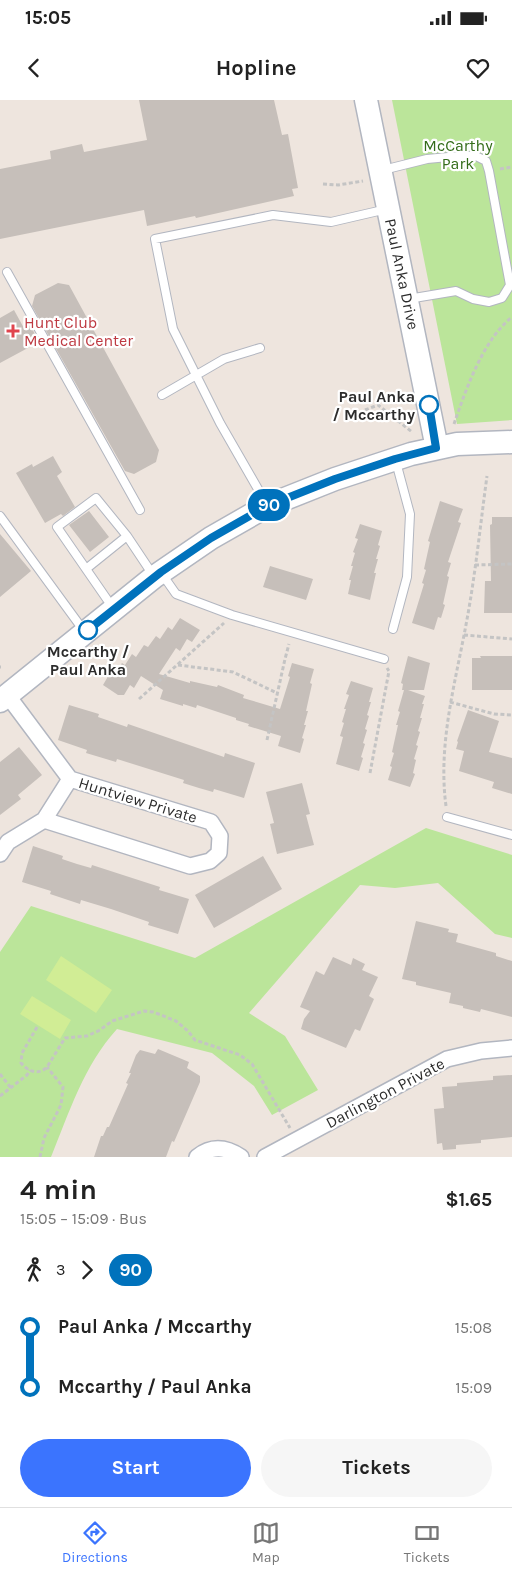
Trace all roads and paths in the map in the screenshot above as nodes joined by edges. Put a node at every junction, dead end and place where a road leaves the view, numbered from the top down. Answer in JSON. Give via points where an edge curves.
{"nodes":[{"id":1,"x":366,"y":100,"type":"edge"},
{"id":2,"x":372,"y":176,"type":"junction"},
{"id":3,"x":323,"y":184,"type":"dead end"},
{"id":4,"x":388,"y":208,"type":"junction"},
{"id":5,"x":7,"y":272,"type":"dead end"},
{"id":6,"x":407,"y":299,"type":"junction"},
{"id":7,"x":512,"y":317,"type":"edge"},
{"id":8,"x":260,"y":348,"type":"dead end"},
{"id":9,"x":196,"y":375,"type":"junction"},
{"id":10,"x":162,"y":395,"type":"dead end"},
{"id":11,"x":366,"y":410,"type":"dead end"},
{"id":12,"x":454,"y":424,"type":"dead end"},
{"id":13,"x":412,"y":432,"type":"dead end"},
{"id":14,"x":512,"y":442,"type":"edge"},
{"id":15,"x":436,"y":448,"type":"junction"},
{"id":16,"x":395,"y":459,"type":"junction"},
{"id":17,"x":487,"y":476,"type":"dead end"},
{"id":18,"x":267,"y":506,"type":"junction"},
{"id":19,"x":140,"y":510,"type":"dead end"},
{"id":20,"x":0,"y":516,"type":"edge"},
{"id":21,"x":127,"y":536,"type":"junction"},
{"id":22,"x":512,"y":564,"type":"edge"},
{"id":23,"x":475,"y":565,"type":"junction"},
{"id":24,"x":86,"y":569,"type":"junction"},
{"id":25,"x":158,"y":574,"type":"junction"},
{"id":26,"x":114,"y":609,"type":"junction"},
{"id":27,"x":232,"y":616,"type":"junction"},
{"id":28,"x":392,"y":629,"type":"dead end"},
{"id":29,"x":85,"y":632,"type":"junction"},
{"id":30,"x":293,"y":633,"type":"junction"},
{"id":31,"x":464,"y":635,"type":"junction"},
{"id":32,"x":512,"y":638,"type":"edge"},
{"id":33,"x":384,"y":659,"type":"joint"},
{"id":34,"x":178,"y":665,"type":"junction"},
{"id":35,"x":277,"y":693,"type":"junction"},
{"id":36,"x":4,"y":699,"type":"edge"},
{"id":37,"x":138,"y":699,"type":"dead end"},
{"id":38,"x":450,"y":702,"type":"junction"},
{"id":39,"x":512,"y":715,"type":"edge"},
{"id":40,"x":268,"y":740,"type":"dead end"},
{"id":41,"x":370,"y":773,"type":"dead end"},
{"id":42,"x":70,"y":779,"type":"junction"},
{"id":43,"x":447,"y":817,"type":"joint"},
{"id":44,"x":44,"y":820,"type":"junction"},
{"id":45,"x":512,"y":835,"type":"edge"},
{"id":46,"x":0,"y":854,"type":"edge"},
{"id":47,"x":37,"y":1026,"type":"dead end"},
{"id":48,"x":512,"y":1048,"type":"edge"},
{"id":49,"x":47,"y":1067,"type":"junction"},
{"id":50,"x":30,"y":1070,"type":"junction"},
{"id":51,"x":0,"y":1074,"type":"edge"},
{"id":52,"x":11,"y":1088,"type":"junction"},
{"id":53,"x":0,"y":1096,"type":"edge"},
{"id":54,"x":280,"y":1111,"type":"dead end"},
{"id":55,"x":40,"y":1157,"type":"edge"},
{"id":56,"x":197,"y":1157,"type":"edge"},
{"id":57,"x":241,"y":1157,"type":"edge"},
{"id":58,"x":265,"y":1157,"type":"edge"}],
"edges":[{"from":1,"to":2,"type":"street","name":"Paul Anka Drive"},
{"from":2,"to":3,"type":"path","via":[[338,186]]},
{"from":2,"to":4,"type":"street","name":"Paul Anka Drive"},
{"from":2,"to":6,"type":"lane","via":[[427,160],[476,156],[486,161],[489,171],[510,285],[502,298],[490,302],[456,291]]},
{"from":4,"to":6,"type":"street","name":"Paul Anka Drive"},
{"from":4,"to":9,"type":"lane","via":[[332,222],[273,215],[154,239],[173,329]]},
{"from":5,"to":19,"type":"lane"},
{"from":6,"to":15,"type":"street","name":"Paul Anka Drive"},
{"from":7,"to":12,"type":"path","via":[[502,325],[486,349]]},
{"from":8,"to":9,"type":"lane","via":[[224,359]]},
{"from":9,"to":10,"type":"lane"},
{"from":9,"to":18,"type":"lane"},
{"from":11,"to":13,"type":"path","via":[[378,405]]},
{"from":14,"to":15,"type":"street"},
{"from":15,"to":16,"type":"street"},
{"from":16,"to":18,"type":"street"},
{"from":16,"to":28,"type":"lane","via":[[410,514],[407,576]]},
{"from":17,"to":23,"type":"path"},
{"from":18,"to":25,"type":"street"},
{"from":20,"to":29,"type":"lane"},
{"from":21,"to":24,"type":"lane"},
{"from":21,"to":24,"type":"lane","via":[[96,498],[57,527]]},
{"from":21,"to":25,"type":"lane"},
{"from":22,"to":23,"type":"path"},
{"from":23,"to":31,"type":"path"},
{"from":24,"to":26,"type":"lane"},
{"from":25,"to":26,"type":"street"},
{"from":25,"to":27,"type":"lane","via":[[176,594]]},
{"from":26,"to":29,"type":"street"},
{"from":27,"to":30,"type":"lane"},
{"from":27,"to":34,"type":"path"},
{"from":29,"to":36,"type":"street"},
{"from":30,"to":33,"type":"lane"},
{"from":30,"to":35,"type":"path"},
{"from":31,"to":32,"type":"path"},
{"from":31,"to":38,"type":"path"},
{"from":33,"to":41,"type":"path","via":[[389,672]]},
{"from":34,"to":35,"type":"path","via":[[233,672]]},
{"from":34,"to":37,"type":"path"},
{"from":35,"to":40,"type":"path"},
{"from":36,"to":42,"type":"street","name":"Huntview Private"},
{"from":38,"to":39,"type":"path","via":[[494,714]]},
{"from":38,"to":43,"type":"path","via":[[443,774]]},
{"from":42,"to":44,"type":"street"},
{"from":42,"to":44,"type":"street","name":"Huntview Private","via":[[211,822],[220,836],[219,852],[210,861],[190,866]]},
{"from":43,"to":45,"type":"lane"},
{"from":44,"to":46,"type":"street","via":[[8,842]]},
{"from":47,"to":50,"type":"path","via":[[22,1053],[21,1063]]},
{"from":48,"to":58,"type":"street","name":"Darlington Private","via":[[447,1059]]},
{"from":49,"to":50,"type":"path","via":[[35,1072]]},
{"from":49,"to":54,"type":"path","via":[[65,1038],[87,1036],[112,1021],[144,1011],[153,1012],[176,1022],[195,1040],[240,1055],[252,1064]]},
{"from":49,"to":55,"type":"path","via":[[63,1087],[60,1105],[44,1138]]},
{"from":50,"to":52,"type":"path"},
{"from":51,"to":52,"type":"path"},
{"from":52,"to":53,"type":"path"},
{"from":56,"to":57,"type":"street","via":[[209,1149],[220,1148]]}]}
